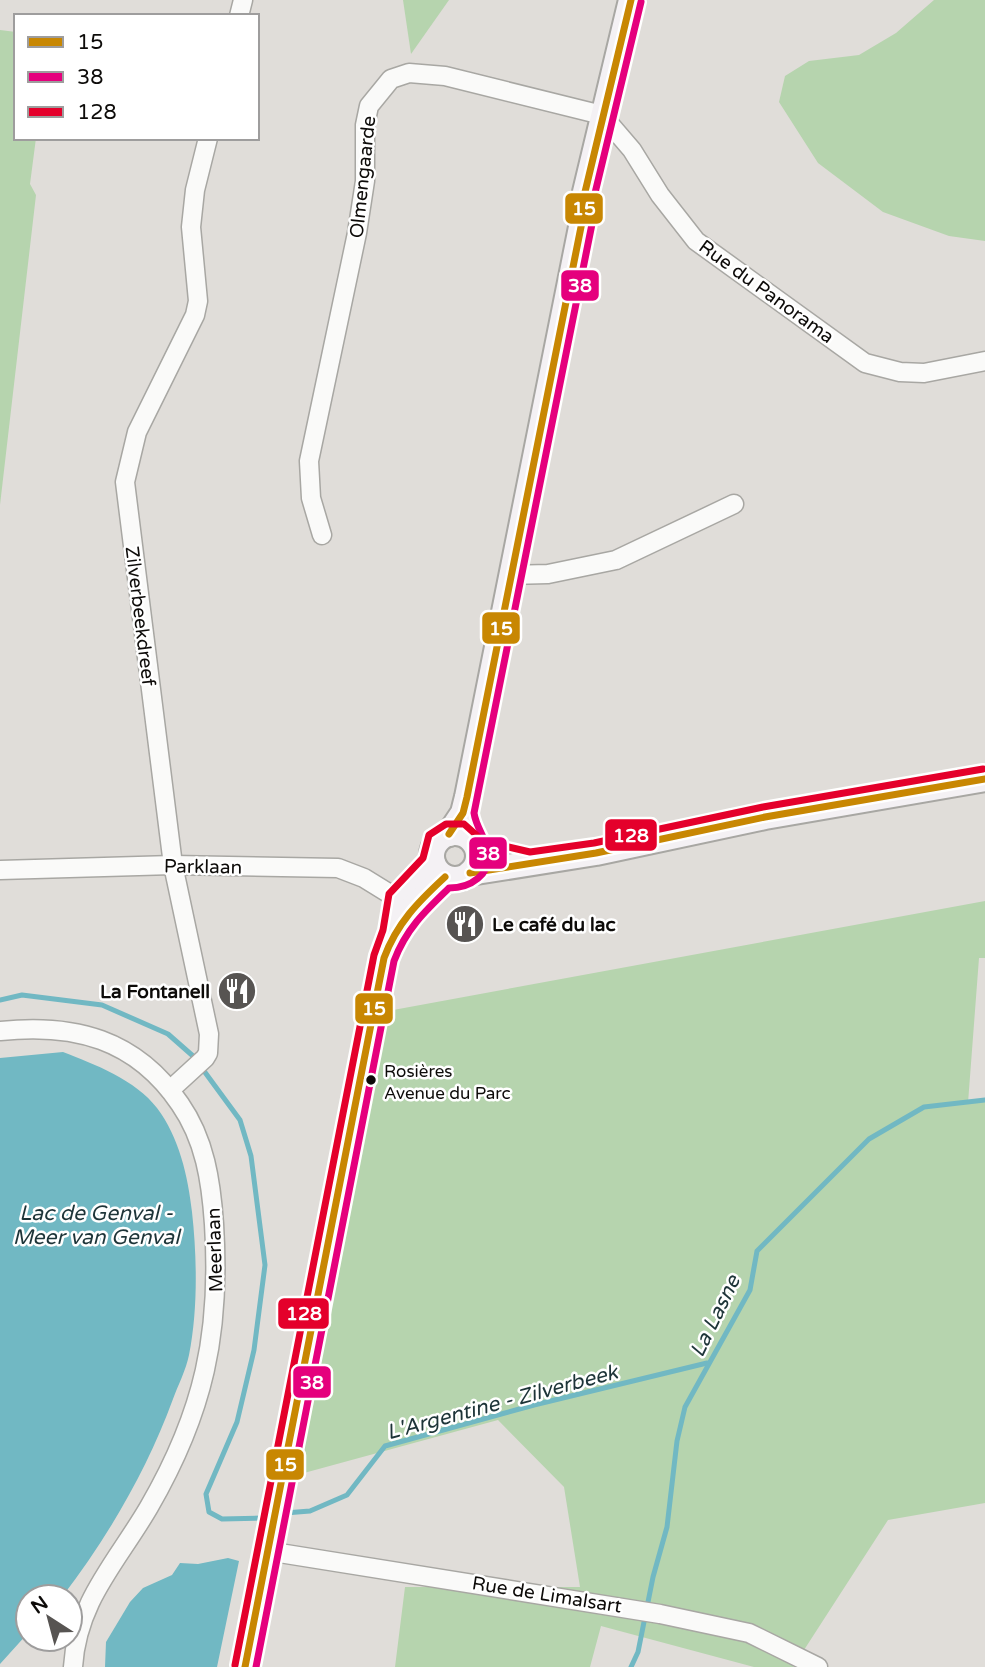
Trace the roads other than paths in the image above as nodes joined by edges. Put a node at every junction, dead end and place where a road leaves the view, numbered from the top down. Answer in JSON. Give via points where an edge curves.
{"nodes":[{"id":1,"x":631,"y":0,"type":"edge"},
{"id":2,"x":602,"y":115,"type":"junction"},
{"id":3,"x":208,"y":140,"type":"edge"},
{"id":4,"x":985,"y":361,"type":"edge"},
{"id":5,"x":734,"y":505,"type":"dead end"},
{"id":6,"x":322,"y":534,"type":"dead end"},
{"id":7,"x":509,"y":575,"type":"junction"},
{"id":8,"x":985,"y":779,"type":"edge"},
{"id":9,"x":465,"y":840,"type":"junction"},
{"id":10,"x":530,"y":863,"type":"junction"},
{"id":11,"x":173,"y":864,"type":"junction"},
{"id":12,"x":0,"y":870,"type":"edge"},
{"id":13,"x":439,"y":870,"type":"junction"},
{"id":14,"x":470,"y":873,"type":"junction"},
{"id":15,"x":398,"y":899,"type":"junction"},
{"id":16,"x":393,"y":933,"type":"junction"},
{"id":17,"x":0,"y":1031,"type":"edge"},
{"id":18,"x":170,"y":1090,"type":"junction"},
{"id":19,"x":267,"y":1551,"type":"junction"},
{"id":20,"x":73,"y":1667,"type":"edge"},
{"id":21,"x":245,"y":1667,"type":"edge"},
{"id":22,"x":818,"y":1667,"type":"edge"}],
"edges":[{"from":1,"to":2,"type":"street"},
{"from":2,"to":4,"type":"street","name":"Rue du Panorama","via":[[696,241],[865,363],[924,373]]},
{"from":2,"to":6,"type":"street","name":"Olmengaarde","via":[[425,72],[391,79],[377,93],[365,125],[365,181],[358,233],[309,461],[311,498]]},
{"from":2,"to":7,"type":"street"},
{"from":3,"to":11,"type":"street","name":"Zilverbeekdreef","via":[[191,219],[198,301],[195,316],[137,432],[125,482]]},
{"from":5,"to":7,"type":"street","via":[[616,560]]},
{"from":7,"to":9,"type":"street","via":[[463,813]]},
{"from":8,"to":10,"type":"street"},
{"from":9,"to":10,"type":"street"},
{"from":9,"to":13,"type":"street","via":[[436,842],[432,855]]},
{"from":9,"to":14,"type":"street","via":[[475,866]]},
{"from":10,"to":14,"type":"street"},
{"from":11,"to":12,"type":"street","name":"Parklaan"},
{"from":11,"to":15,"type":"street","name":"Parklaan","via":[[338,868],[365,878]]},
{"from":11,"to":18,"type":"street","name":"Zilverbeekdreef","via":[[209,1034],[205,1058]]},
{"from":13,"to":14,"type":"street","via":[[454,879]]},
{"from":13,"to":15,"type":"street"},
{"from":13,"to":16,"type":"street"},
{"from":15,"to":16,"type":"street"},
{"from":16,"to":19,"type":"street","via":[[384,958]]},
{"from":17,"to":18,"type":"street","name":"Meerlaan","via":[[35,1027],[74,1030],[106,1040],[153,1070]]},
{"from":18,"to":20,"type":"street","name":"Meerlaan","via":[[202,1144],[212,1192],[218,1280],[213,1333],[198,1398],[180,1448],[100,1582],[75,1639]]},
{"from":19,"to":21,"type":"street"},
{"from":19,"to":22,"type":"street","name":"Rue de Limalsart","via":[[660,1614],[749,1633]]}]}
